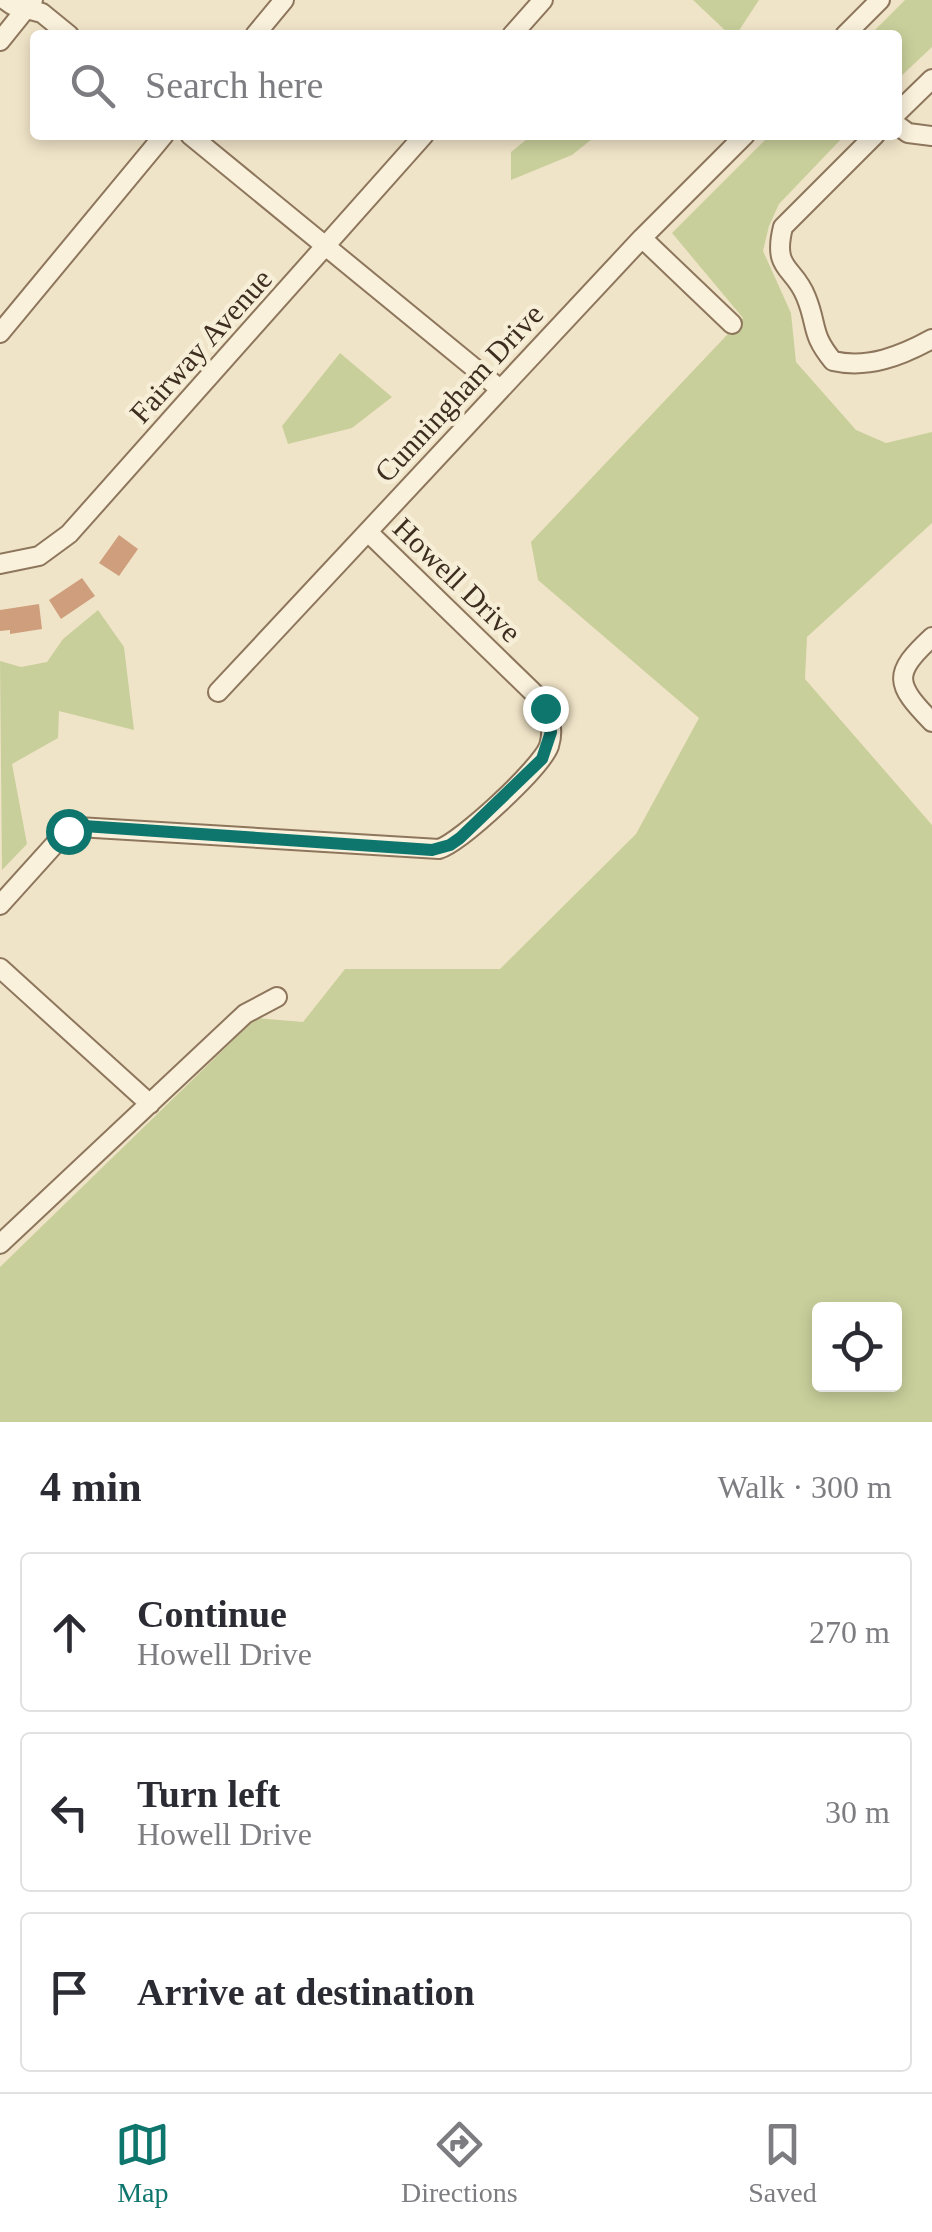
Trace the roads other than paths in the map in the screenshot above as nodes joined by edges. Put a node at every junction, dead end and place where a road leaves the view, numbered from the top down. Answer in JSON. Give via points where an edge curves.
{"nodes":[{"id":1,"x":5,"y":0,"type":"edge"},
{"id":2,"x":284,"y":0,"type":"edge"},
{"id":3,"x":543,"y":0,"type":"edge"},
{"id":4,"x":874,"y":2,"type":"edge"},
{"id":5,"x":29,"y":4,"type":"edge"},
{"id":6,"x":63,"y":30,"type":"edge"},
{"id":7,"x":259,"y":30,"type":"edge"},
{"id":8,"x":516,"y":30,"type":"edge"},
{"id":9,"x":849,"y":30,"type":"edge"},
{"id":10,"x":0,"y":41,"type":"edge"},
{"id":11,"x":932,"y":79,"type":"edge"},
{"id":12,"x":902,"y":108,"type":"edge"},
{"id":13,"x":902,"y":129,"type":"edge"},
{"id":14,"x":932,"y":136,"type":"edge"},
{"id":15,"x":160,"y":140,"type":"edge"},
{"id":16,"x":196,"y":140,"type":"edge"},
{"id":17,"x":420,"y":140,"type":"edge"},
{"id":18,"x":740,"y":140,"type":"edge"},
{"id":19,"x":870,"y":140,"type":"edge"},
{"id":20,"x":642,"y":238,"type":"junction"},
{"id":21,"x":327,"y":246,"type":"junction"},
{"id":22,"x":732,"y":324,"type":"dead end"},
{"id":23,"x":0,"y":333,"type":"edge"},
{"id":24,"x":932,"y":339,"type":"edge"},
{"id":25,"x":500,"y":389,"type":"junction"},
{"id":26,"x":368,"y":532,"type":"junction"},
{"id":27,"x":0,"y":564,"type":"edge"},
{"id":28,"x":932,"y":637,"type":"edge"},
{"id":29,"x":218,"y":692,"type":"dead end"},
{"id":30,"x":932,"y":722,"type":"edge"},
{"id":31,"x":0,"y":905,"type":"edge"},
{"id":32,"x":0,"y":968,"type":"edge"},
{"id":33,"x":277,"y":997,"type":"dead end"},
{"id":34,"x":150,"y":1104,"type":"junction"},
{"id":35,"x":0,"y":1244,"type":"edge"}],
"edges":[{"from":1,"to":5,"type":"street"},
{"from":2,"to":7,"type":"street"},
{"from":3,"to":8,"type":"street"},
{"from":4,"to":9,"type":"street"},
{"from":5,"to":6,"type":"street"},
{"from":5,"to":10,"type":"street"},
{"from":11,"to":12,"type":"street"},
{"from":13,"to":14,"type":"street"},
{"from":15,"to":23,"type":"street"},
{"from":16,"to":21,"type":"street"},
{"from":17,"to":21,"type":"street","name":"Fairway Avenue"},
{"from":18,"to":20,"type":"street","name":"Cunningham Drive"},
{"from":19,"to":24,"type":"street","via":[[790,218],[779,245],[786,272],[802,287],[813,331],[833,361],[880,361]]},
{"from":20,"to":22,"type":"street"},
{"from":20,"to":25,"type":"street","name":"Cunningham Drive"},
{"from":21,"to":25,"type":"street"},
{"from":21,"to":27,"type":"street","name":"Fairway Avenue","via":[[69,534],[39,556]]},
{"from":25,"to":26,"type":"street","name":"Cunningham Drive"},
{"from":26,"to":29,"type":"street","name":"Cunningham Drive"},
{"from":26,"to":31,"type":"street","name":"Howell Drive","via":[[541,700],[551,732],[536,766],[455,842],[432,850],[78,827]]},
{"from":28,"to":30,"type":"street","via":[[907,662],[902,680],[908,698]]},
{"from":32,"to":34,"type":"street"},
{"from":33,"to":34,"type":"street","via":[[245,1014]]},
{"from":34,"to":35,"type":"street"}]}
